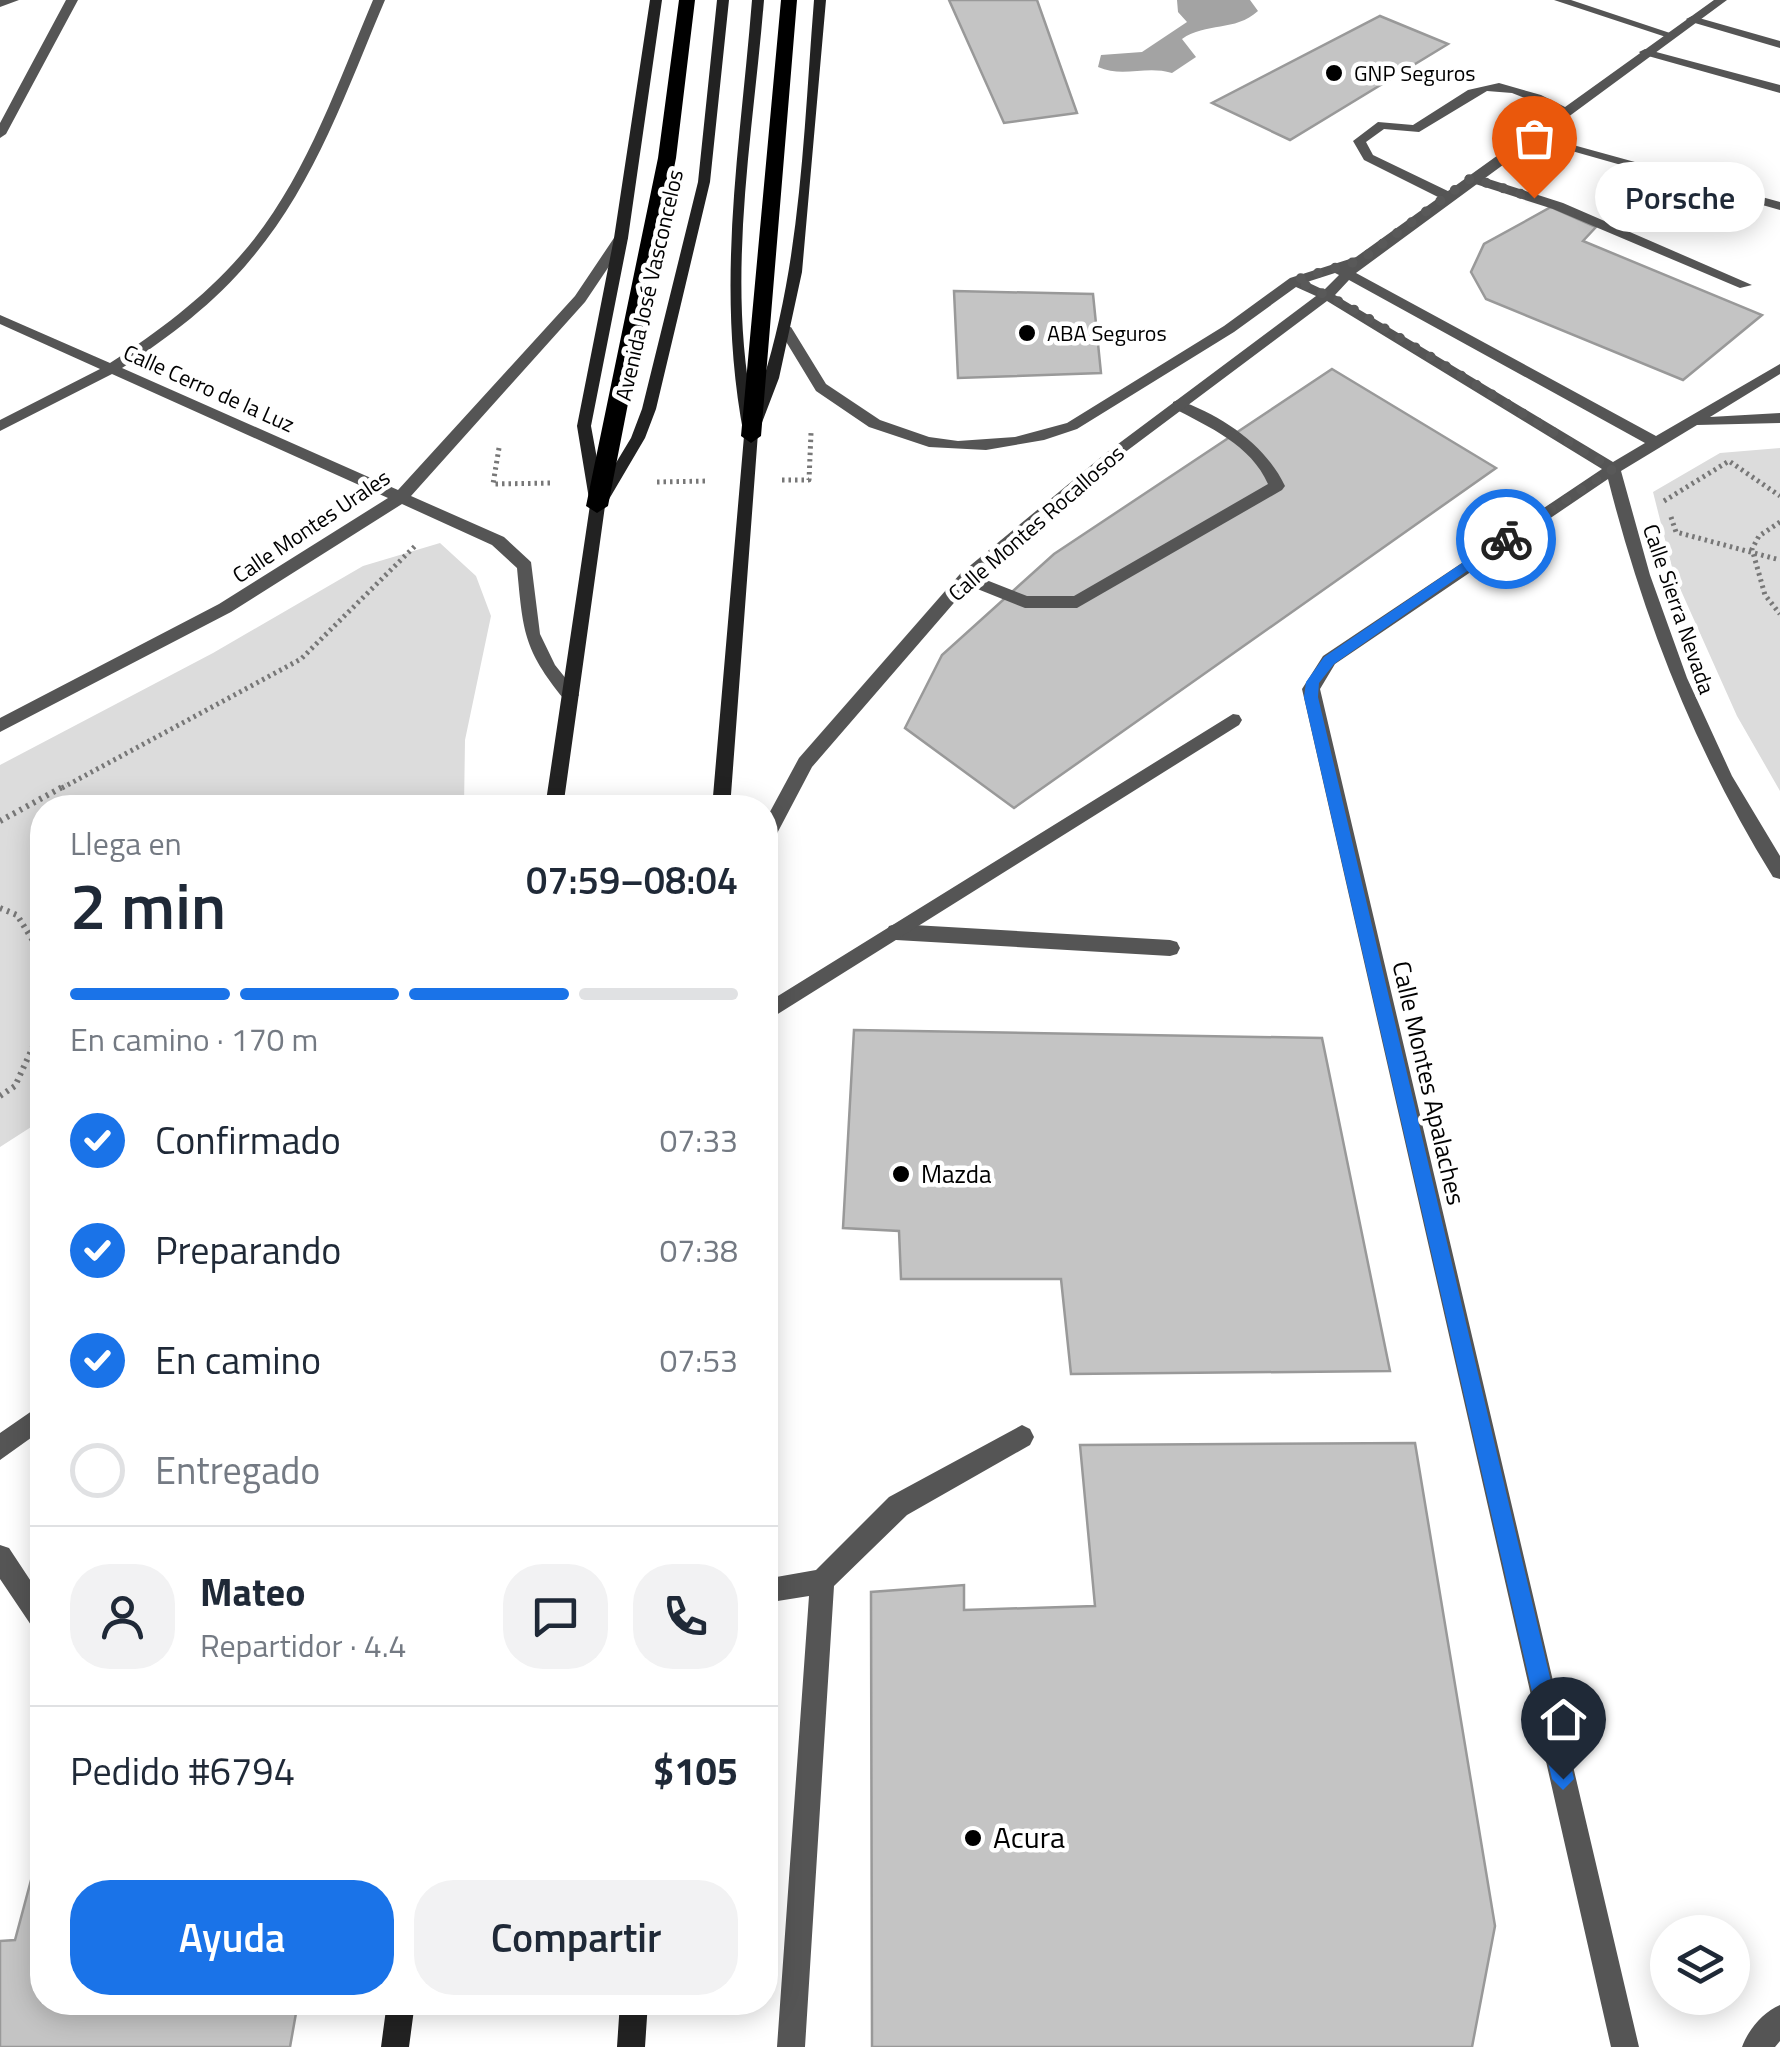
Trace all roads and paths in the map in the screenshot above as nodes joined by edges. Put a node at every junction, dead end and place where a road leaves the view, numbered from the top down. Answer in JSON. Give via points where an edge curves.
{"nodes":[{"id":1,"x":14,"y":0,"type":"edge"},
{"id":2,"x":72,"y":0,"type":"edge"},
{"id":3,"x":379,"y":0,"type":"edge"},
{"id":4,"x":656,"y":0,"type":"edge"},
{"id":5,"x":687,"y":0,"type":"edge"},
{"id":6,"x":723,"y":0,"type":"edge"},
{"id":7,"x":758,"y":0,"type":"edge"},
{"id":8,"x":789,"y":0,"type":"edge"},
{"id":9,"x":820,"y":0,"type":"edge"},
{"id":10,"x":1560,"y":0,"type":"edge"},
{"id":11,"x":1721,"y":0,"type":"edge"},
{"id":12,"x":0,"y":4,"type":"edge"},
{"id":13,"x":1692,"y":19,"type":"junction"},
{"id":14,"x":1670,"y":35,"type":"junction"},
{"id":15,"x":1780,"y":45,"type":"edge"},
{"id":16,"x":1645,"y":52,"type":"junction"},
{"id":17,"x":1780,"y":89,"type":"edge"},
{"id":18,"x":1565,"y":110,"type":"junction"},
{"id":19,"x":0,"y":134,"type":"edge"},
{"id":20,"x":1530,"y":135,"type":"junction"},
{"id":21,"x":1471,"y":178,"type":"junction"},
{"id":22,"x":1448,"y":196,"type":"junction"},
{"id":23,"x":1780,"y":206,"type":"edge"},
{"id":24,"x":621,"y":238,"type":"junction"},
{"id":25,"x":1361,"y":260,"type":"junction"},
{"id":26,"x":1331,"y":266,"type":"junction"},
{"id":27,"x":1350,"y":275,"type":"junction"},
{"id":28,"x":1295,"y":280,"type":"junction"},
{"id":29,"x":1746,"y":285,"type":"dead end"},
{"id":30,"x":1328,"y":294,"type":"junction"},
{"id":31,"x":0,"y":319,"type":"edge"},
{"id":32,"x":786,"y":330,"type":"junction"},
{"id":33,"x":1780,"y":368,"type":"edge"},
{"id":34,"x":114,"y":369,"type":"junction"},
{"id":35,"x":1178,"y":406,"type":"junction"},
{"id":36,"x":1780,"y":418,"type":"edge"},
{"id":37,"x":1694,"y":423,"type":"junction"},
{"id":38,"x":0,"y":426,"type":"edge"},
{"id":39,"x":751,"y":436,"type":"junction"},
{"id":40,"x":1657,"y":443,"type":"junction"},
{"id":41,"x":1613,"y":469,"type":"junction"},
{"id":42,"x":1780,"y":496,"type":"edge"},
{"id":43,"x":400,"y":498,"type":"junction"},
{"id":44,"x":597,"y":506,"type":"junction"},
{"id":45,"x":1780,"y":522,"type":"edge"},
{"id":46,"x":419,"y":542,"type":"dead end"},
{"id":47,"x":1752,"y":550,"type":"junction"},
{"id":48,"x":1780,"y":560,"type":"edge"},
{"id":49,"x":966,"y":578,"type":"junction"},
{"id":50,"x":1780,"y":614,"type":"edge"},
{"id":51,"x":570,"y":694,"type":"junction"},
{"id":52,"x":1234,"y":720,"type":"dead end"},
{"id":53,"x":0,"y":726,"type":"edge"},
{"id":54,"x":48,"y":795,"type":"edge"},
{"id":55,"x":556,"y":795,"type":"edge"},
{"id":56,"x":722,"y":795,"type":"edge"},
{"id":57,"x":30,"y":805,"type":"edge"},
{"id":58,"x":778,"y":814,"type":"edge"},
{"id":59,"x":0,"y":821,"type":"edge"},
{"id":60,"x":1780,"y":872,"type":"edge"},
{"id":61,"x":0,"y":908,"type":"edge"},
{"id":62,"x":896,"y":932,"type":"junction"},
{"id":63,"x":30,"y":936,"type":"edge"},
{"id":64,"x":1170,"y":948,"type":"dead end"},
{"id":65,"x":778,"y":1006,"type":"edge"},
{"id":66,"x":30,"y":1053,"type":"edge"},
{"id":67,"x":0,"y":1096,"type":"edge"},
{"id":68,"x":30,"y":1425,"type":"edge"},
{"id":69,"x":1022,"y":1437,"type":"dead end"},
{"id":70,"x":0,"y":1448,"type":"edge"},
{"id":71,"x":0,"y":1558,"type":"edge"},
{"id":72,"x":822,"y":1580,"type":"junction"},
{"id":73,"x":778,"y":1588,"type":"edge"},
{"id":74,"x":30,"y":1602,"type":"edge"},
{"id":75,"x":399,"y":2015,"type":"edge"},
{"id":76,"x":633,"y":2015,"type":"edge"},
{"id":77,"x":1780,"y":2019,"type":"edge"},
{"id":78,"x":395,"y":2047,"type":"edge"},
{"id":79,"x":631,"y":2047,"type":"edge"},
{"id":80,"x":791,"y":2047,"type":"edge"},
{"id":81,"x":1625,"y":2047,"type":"edge"},
{"id":82,"x":1756,"y":2047,"type":"edge"}],
"edges":[{"from":1,"to":12,"type":"street"},
{"from":2,"to":19,"type":"street"},
{"from":3,"to":34,"type":"street","via":[[274,221],[217,289]]},
{"from":4,"to":24,"type":"main road"},
{"from":5,"to":44,"type":"highway","via":[[667,158]]},
{"from":6,"to":44,"type":"main road","name":"Avenida José Vasconcelos","via":[[704,182],[649,409]]},
{"from":7,"to":39,"type":"main road","via":[[734,328]]},
{"from":8,"to":39,"type":"highway"},
{"from":9,"to":32,"type":"main road"},
{"from":10,"to":14,"type":"street"},
{"from":11,"to":13,"type":"street","name":"Calle Montes Rocallosos"},
{"from":13,"to":14,"type":"street","name":"Calle Montes Rocallosos"},
{"from":13,"to":15,"type":"street"},
{"from":14,"to":16,"type":"street","name":"Calle Montes Rocallosos"},
{"from":16,"to":17,"type":"street"},
{"from":16,"to":18,"type":"street","name":"Calle Montes Rocallosos"},
{"from":18,"to":20,"type":"street","name":"Calle Montes Rocallosos"},
{"from":18,"to":22,"type":"street","via":[[1504,84],[1484,84],[1415,129],[1382,124],[1359,142],[1368,157]]},
{"from":20,"to":21,"type":"street","name":"Calle Montes Rocallosos"},
{"from":20,"to":23,"type":"street"},
{"from":21,"to":22,"type":"street","name":"Calle Montes Rocallosos"},
{"from":21,"to":29,"type":"street"},
{"from":22,"to":25,"type":"street","name":"Calle Montes Rocallosos"},
{"from":24,"to":43,"type":"street","name":"Calle Montes Urales","via":[[580,299]]},
{"from":24,"to":44,"type":"main road","via":[[584,426]]},
{"from":25,"to":26,"type":"street","name":"Calle Montes Rocallosos"},
{"from":25,"to":27,"type":"street","name":"Calle Montes Rocallosos"},
{"from":26,"to":27,"type":"street"},
{"from":26,"to":28,"type":"street","name":"Calle Montes Rocallosos"},
{"from":27,"to":30,"type":"street","name":"Calle Montes Rocallosos"},
{"from":27,"to":40,"type":"street"},
{"from":28,"to":30,"type":"street"},
{"from":28,"to":32,"type":"street","name":"Calle Montes Rocallosos","via":[[1230,329],[1072,426],[984,446],[916,442],[872,424],[818,386]]},
{"from":30,"to":35,"type":"street","name":"Calle Montes Rocallosos"},
{"from":30,"to":41,"type":"street"},
{"from":31,"to":34,"type":"street","name":"Calle Cerro de la Luz"},
{"from":32,"to":39,"type":"main road"},
{"from":33,"to":37,"type":"street","name":"Calle Montes Apalaches"},
{"from":34,"to":38,"type":"street"},
{"from":34,"to":43,"type":"street","name":"Calle Cerro de la Luz"},
{"from":35,"to":49,"type":"street","name":"Calle Montes Rocallosos"},
{"from":35,"to":49,"type":"street","via":[[1271,466],[1277,486],[1077,602],[1026,602]]},
{"from":36,"to":37,"type":"street"},
{"from":37,"to":40,"type":"street","name":"Calle Montes Apalaches"},
{"from":39,"to":56,"type":"main road"},
{"from":40,"to":41,"type":"street","name":"Calle Montes Apalaches"},
{"from":41,"to":60,"type":"street","name":"Calle Sierra Nevada","via":[[1634,559],[1687,705]]},
{"from":41,"to":81,"type":"street","name":"Calle Montes Apalaches","via":[[1329,660],[1312,682],[1311,697]]},
{"from":42,"to":47,"type":"path","via":[[1729,460],[1664,499],[1676,532]]},
{"from":43,"to":51,"type":"street","name":"Calle Cerro de la Luz","via":[[498,541],[525,566],[532,634]]},
{"from":43,"to":53,"type":"street","name":"Calle Montes Urales","via":[[239,600]]},
{"from":44,"to":51,"type":"main road","name":"Avenida José Vasconcelos"},
{"from":45,"to":47,"type":"path","via":[[1758,536]]},
{"from":46,"to":54,"type":"path","via":[[301,659]]},
{"from":47,"to":48,"type":"path"},
{"from":47,"to":50,"type":"path","via":[[1765,595]]},
{"from":49,"to":58,"type":"street","name":"Calle Montes Rocallosos","via":[[806,763]]},
{"from":51,"to":55,"type":"main road","name":"Avenida José Vasconcelos"},
{"from":52,"to":62,"type":"street"},
{"from":57,"to":59,"type":"path"},
{"from":61,"to":63,"type":"path","via":[[17,914]]},
{"from":62,"to":64,"type":"street"},
{"from":62,"to":65,"type":"street"},
{"from":66,"to":67,"type":"path","via":[[15,1086]]},
{"from":68,"to":70,"type":"street"},
{"from":69,"to":72,"type":"street","via":[[898,1506]]},
{"from":71,"to":74,"type":"street"},
{"from":72,"to":73,"type":"street"},
{"from":72,"to":80,"type":"street"},
{"from":75,"to":78,"type":"main road"},
{"from":76,"to":79,"type":"main road"},
{"from":77,"to":82,"type":"street"}]}
